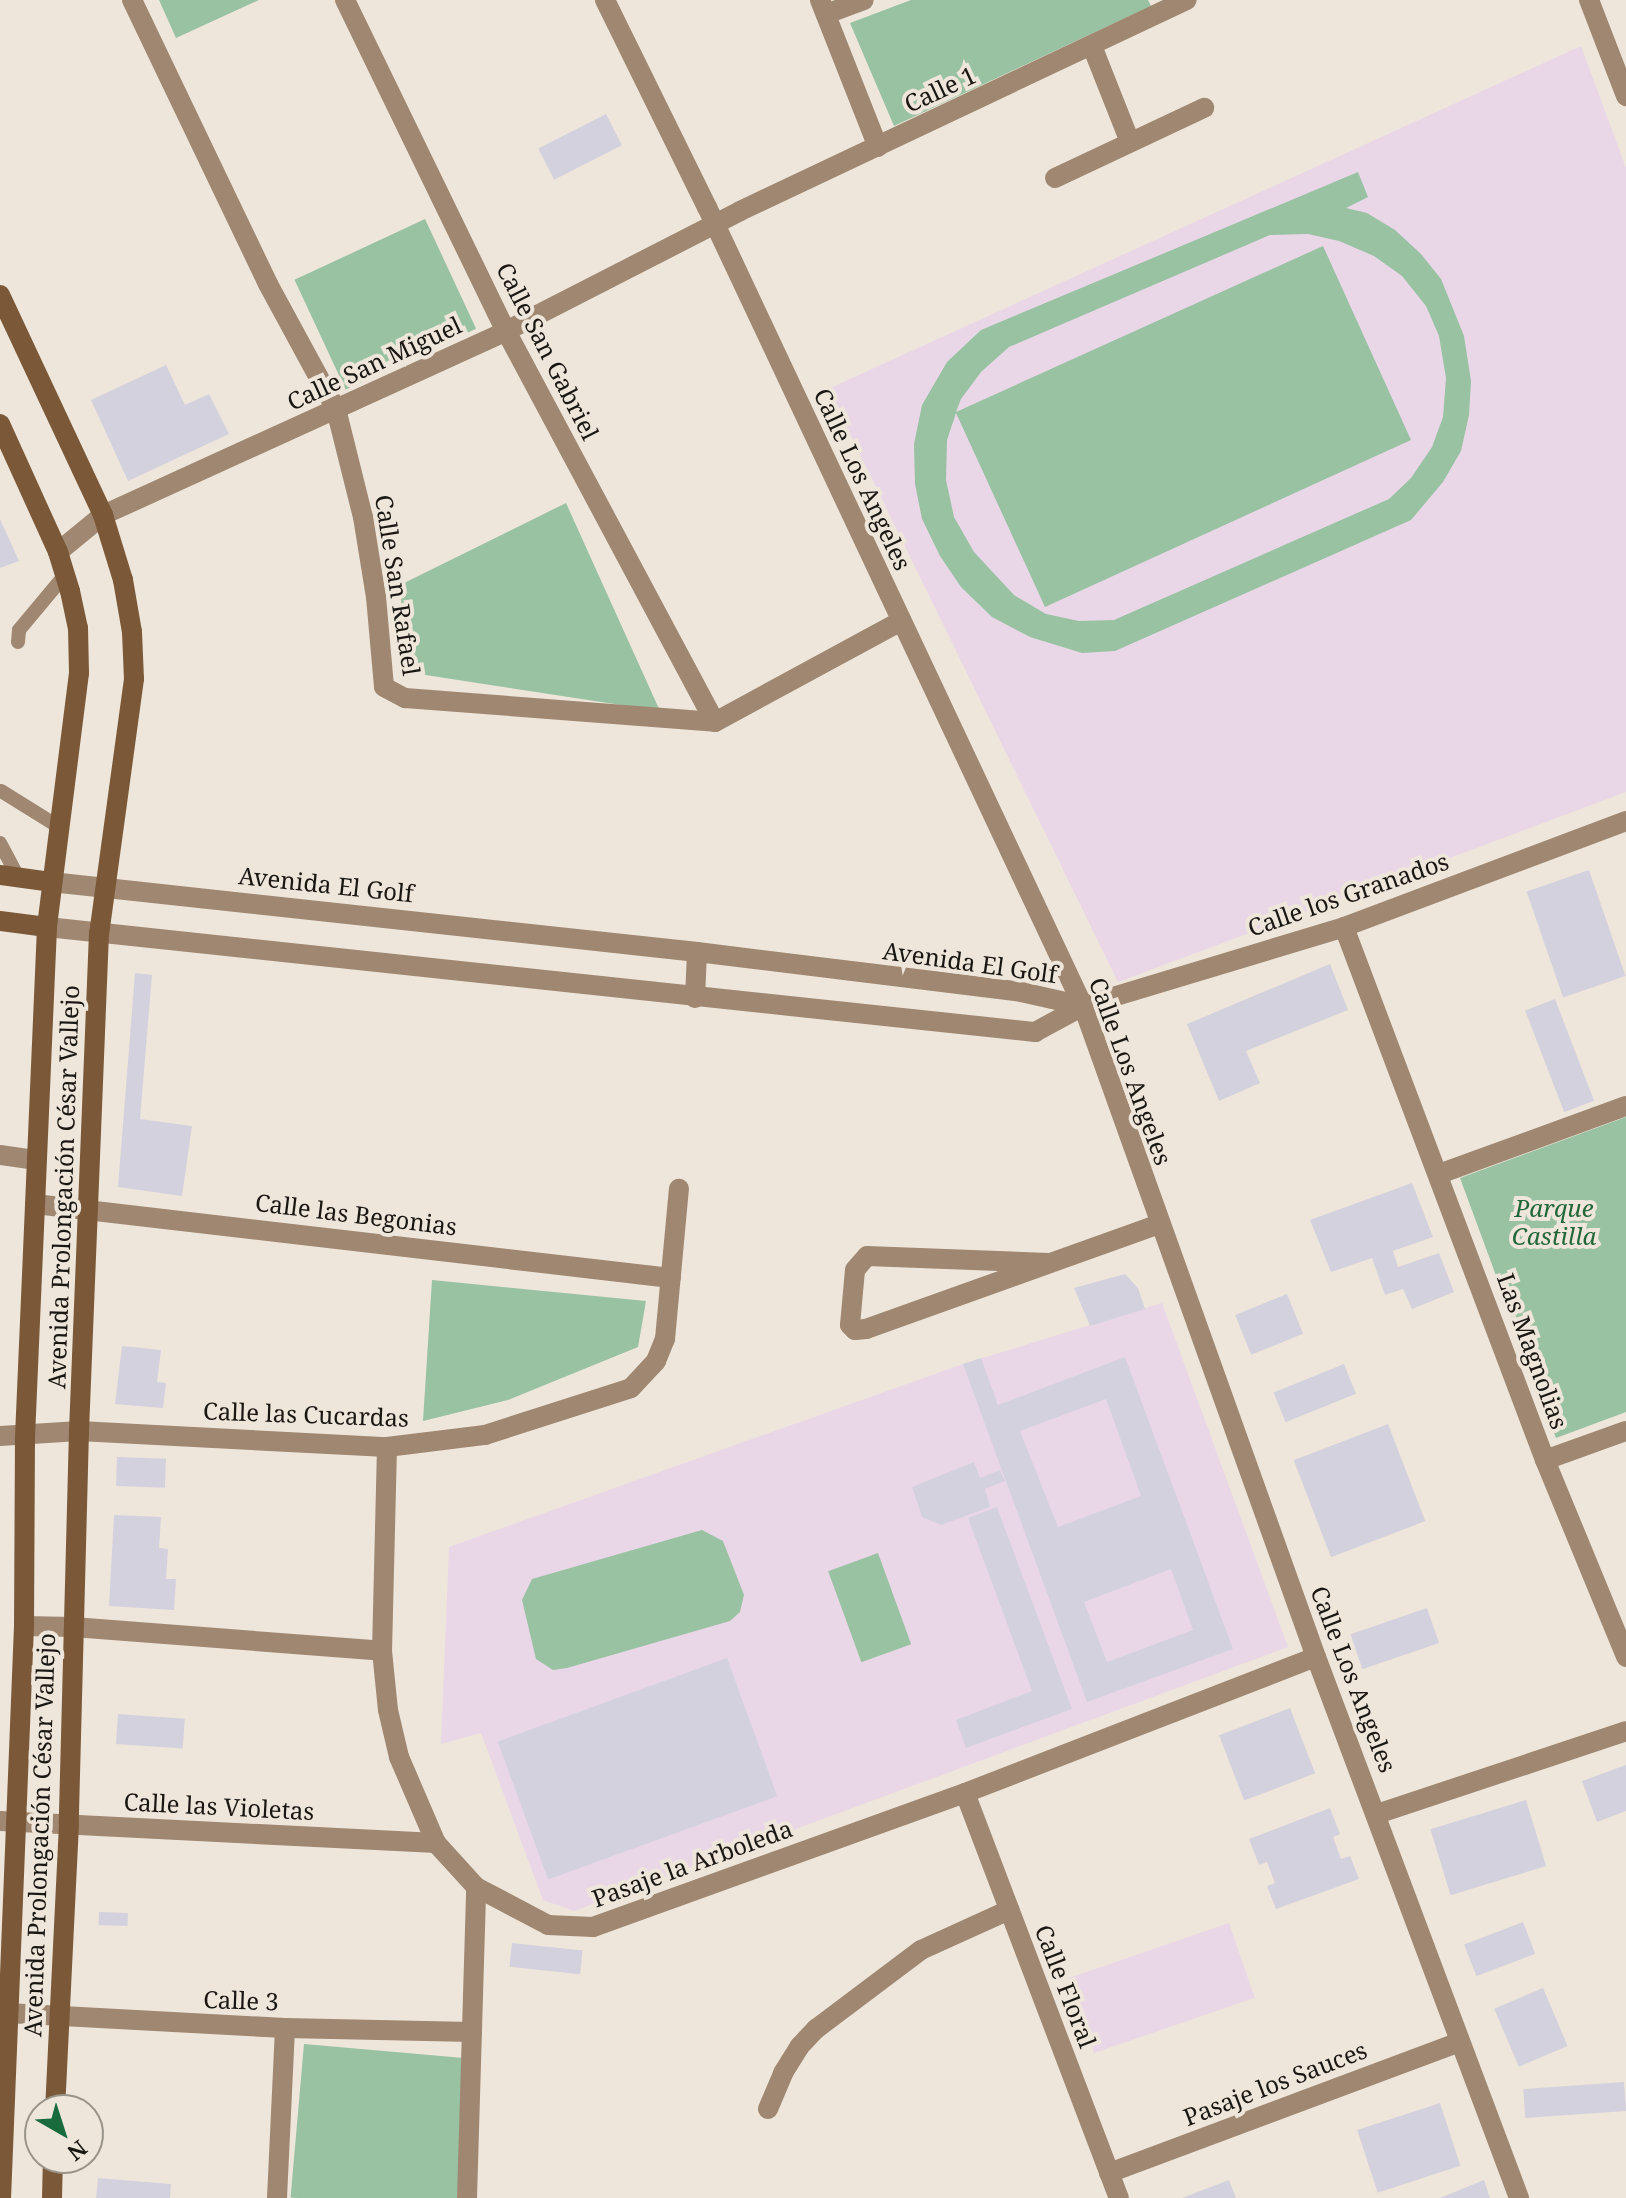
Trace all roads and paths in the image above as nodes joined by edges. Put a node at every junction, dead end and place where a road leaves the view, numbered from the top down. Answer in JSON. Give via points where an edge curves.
{"nodes":[{"id":1,"x":132,"y":0,"type":"edge"},
{"id":2,"x":345,"y":0,"type":"edge"},
{"id":3,"x":605,"y":0,"type":"edge"},
{"id":4,"x":864,"y":0,"type":"edge"},
{"id":5,"x":1187,"y":0,"type":"edge"},
{"id":6,"x":1589,"y":0,"type":"edge"},
{"id":7,"x":1162,"y":6,"type":"edge"},
{"id":8,"x":823,"y":7,"type":"edge"},
{"id":9,"x":1092,"y":46,"type":"junction"},
{"id":10,"x":1625,"y":92,"type":"edge"},
{"id":11,"x":1204,"y":108,"type":"dead end"},
{"id":12,"x":1130,"y":142,"type":"junction"},
{"id":13,"x":878,"y":147,"type":"junction"},
{"id":14,"x":1055,"y":178,"type":"dead end"},
{"id":15,"x":715,"y":224,"type":"junction"},
{"id":16,"x":0,"y":295,"type":"edge"},
{"id":17,"x":506,"y":331,"type":"junction"},
{"id":18,"x":336,"y":409,"type":"junction"},
{"id":19,"x":0,"y":424,"type":"edge"},
{"id":20,"x":103,"y":515,"type":"junction"},
{"id":21,"x":58,"y":552,"type":"junction"},
{"id":22,"x":65,"y":575,"type":"junction"},
{"id":23,"x":901,"y":621,"type":"junction"},
{"id":24,"x":18,"y":642,"type":"dead end"},
{"id":25,"x":715,"y":722,"type":"junction"},
{"id":26,"x":1,"y":789,"type":"edge"},
{"id":27,"x":1626,"y":821,"type":"edge"},
{"id":28,"x":59,"y":827,"type":"junction"},
{"id":29,"x":0,"y":843,"type":"edge"},
{"id":30,"x":9,"y":876,"type":"edge"},
{"id":31,"x":51,"y":882,"type":"junction"},
{"id":32,"x":103,"y":885,"type":"junction"},
{"id":33,"x":0,"y":921,"type":"edge"},
{"id":34,"x":47,"y":927,"type":"junction"},
{"id":35,"x":1344,"y":927,"type":"junction"},
{"id":36,"x":99,"y":933,"type":"junction"},
{"id":37,"x":697,"y":952,"type":"junction"},
{"id":38,"x":695,"y":998,"type":"junction"},
{"id":39,"x":1083,"y":1006,"type":"junction"},
{"id":40,"x":1626,"y":1106,"type":"edge"},
{"id":41,"x":0,"y":1155,"type":"edge"},
{"id":42,"x":35,"y":1160,"type":"junction"},
{"id":43,"x":1439,"y":1174,"type":"junction"},
{"id":44,"x":679,"y":1189,"type":"dead end"},
{"id":45,"x":35,"y":1204,"type":"junction"},
{"id":46,"x":89,"y":1209,"type":"junction"},
{"id":47,"x":1160,"y":1224,"type":"junction"},
{"id":48,"x":1049,"y":1263,"type":"junction"},
{"id":49,"x":671,"y":1278,"type":"junction"},
{"id":50,"x":79,"y":1431,"type":"junction"},
{"id":51,"x":1626,"y":1431,"type":"edge"},
{"id":52,"x":0,"y":1436,"type":"edge"},
{"id":53,"x":25,"y":1436,"type":"junction"},
{"id":54,"x":387,"y":1447,"type":"junction"},
{"id":55,"x":1545,"y":1460,"type":"junction"},
{"id":56,"x":24,"y":1626,"type":"junction"},
{"id":57,"x":73,"y":1627,"type":"junction"},
{"id":58,"x":382,"y":1651,"type":"junction"},
{"id":59,"x":1316,"y":1657,"type":"junction"},
{"id":60,"x":1626,"y":1657,"type":"edge"},
{"id":61,"x":1626,"y":1731,"type":"edge"},
{"id":62,"x":965,"y":1793,"type":"junction"},
{"id":63,"x":1377,"y":1814,"type":"junction"},
{"id":64,"x":8,"y":1821,"type":"edge"},
{"id":65,"x":69,"y":1824,"type":"junction"},
{"id":66,"x":436,"y":1843,"type":"junction"},
{"id":67,"x":476,"y":1887,"type":"junction"},
{"id":68,"x":1009,"y":1910,"type":"junction"},
{"id":69,"x":7,"y":2013,"type":"junction"},
{"id":70,"x":58,"y":2017,"type":"junction"},
{"id":71,"x":285,"y":2028,"type":"junction"},
{"id":72,"x":472,"y":2032,"type":"junction"},
{"id":73,"x":1459,"y":2042,"type":"junction"},
{"id":74,"x":56,"y":2094,"type":"edge"},
{"id":75,"x":768,"y":2109,"type":"dead end"},
{"id":76,"x":1109,"y":2173,"type":"junction"},
{"id":77,"x":53,"y":2174,"type":"edge"},
{"id":78,"x":1,"y":2198,"type":"edge"},
{"id":79,"x":52,"y":2198,"type":"edge"},
{"id":80,"x":277,"y":2198,"type":"edge"},
{"id":81,"x":467,"y":2198,"type":"edge"},
{"id":82,"x":1119,"y":2198,"type":"edge"},
{"id":83,"x":1519,"y":2198,"type":"edge"}],
"edges":[{"from":1,"to":18,"type":"street","name":"Calle San Rafael","via":[[268,284]]},
{"from":2,"to":17,"type":"street","name":"Calle San Gabriel"},
{"from":3,"to":15,"type":"street","name":"Calle Los Angeles"},
{"from":4,"to":8,"type":"street"},
{"from":5,"to":7,"type":"street","name":"Calle 1"},
{"from":6,"to":10,"type":"street"},
{"from":7,"to":9,"type":"street","name":"Calle 1"},
{"from":8,"to":13,"type":"street"},
{"from":9,"to":12,"type":"street"},
{"from":9,"to":13,"type":"street","name":"Calle 1"},
{"from":11,"to":12,"type":"street"},
{"from":12,"to":14,"type":"street"},
{"from":13,"to":15,"type":"street","name":"Calle 1"},
{"from":15,"to":17,"type":"street","name":"Calle San Miguel"},
{"from":15,"to":23,"type":"street","name":"Calle Los Angeles"},
{"from":16,"to":20,"type":"main road","name":"Avenida Prolongación César Vallejo"},
{"from":17,"to":18,"type":"street","name":"Calle San Miguel"},
{"from":17,"to":25,"type":"street","name":"Calle San Gabriel"},
{"from":18,"to":20,"type":"street","name":"Calle San Miguel"},
{"from":18,"to":25,"type":"street","name":"Calle San Rafael","via":[[363,517],[384,687],[405,698]]},
{"from":19,"to":21,"type":"main road","name":"Avenida Prolongación César Vallejo"},
{"from":20,"to":21,"type":"street","name":"Calle San Miguel"},
{"from":20,"to":32,"type":"main road","name":"Avenida Prolongación César Vallejo","via":[[123,580],[134,679]]},
{"from":21,"to":22,"type":"main road","name":"Avenida Prolongación César Vallejo"},
{"from":22,"to":24,"type":"lane","via":[[19,630]]},
{"from":22,"to":28,"type":"main road","name":"Avenida Prolongación César Vallejo","via":[[78,628],[79,673]]},
{"from":23,"to":25,"type":"street"},
{"from":23,"to":39,"type":"street","name":"Calle Los Angeles"},
{"from":26,"to":28,"type":"lane"},
{"from":27,"to":35,"type":"street","name":"Calle los Granados"},
{"from":28,"to":31,"type":"main road","name":"Avenida Prolongación César Vallejo"},
{"from":29,"to":30,"type":"lane"},
{"from":30,"to":31,"type":"main road","name":"Avenida El Golf"},
{"from":31,"to":32,"type":"street","name":"Avenida El Golf"},
{"from":31,"to":34,"type":"main road","name":"Avenida Prolongación César Vallejo"},
{"from":32,"to":36,"type":"main road","name":"Avenida Prolongación César Vallejo"},
{"from":32,"to":37,"type":"street","name":"Avenida El Golf"},
{"from":33,"to":34,"type":"main road","name":"Avenida El Golf"},
{"from":34,"to":36,"type":"street","name":"Avenida El Golf"},
{"from":34,"to":42,"type":"main road","name":"Avenida Prolongación César Vallejo"},
{"from":35,"to":39,"type":"street","name":"Calle los Granados"},
{"from":35,"to":43,"type":"street","name":"Las Magnolias"},
{"from":36,"to":38,"type":"street","name":"Avenida El Golf"},
{"from":36,"to":46,"type":"main road","name":"Avenida Prolongación César Vallejo"},
{"from":37,"to":38,"type":"street"},
{"from":37,"to":39,"type":"street","name":"Avenida El Golf","via":[[1021,992]]},
{"from":38,"to":39,"type":"street","name":"Avenida El Golf","via":[[1035,1032]]},
{"from":39,"to":47,"type":"street","name":"Calle Los Angeles"},
{"from":40,"to":43,"type":"street"},
{"from":41,"to":42,"type":"street"},
{"from":42,"to":45,"type":"main road","name":"Avenida Prolongación César Vallejo"},
{"from":43,"to":55,"type":"street","name":"Las Magnolias"},
{"from":44,"to":49,"type":"street","name":"Calle las Cucardas"},
{"from":45,"to":46,"type":"street","name":"Calle las Begonias"},
{"from":45,"to":53,"type":"main road","name":"Avenida Prolongación César Vallejo"},
{"from":46,"to":49,"type":"street","name":"Calle las Begonias"},
{"from":46,"to":50,"type":"main road","name":"Avenida Prolongación César Vallejo"},
{"from":47,"to":48,"type":"street"},
{"from":47,"to":59,"type":"street","name":"Calle Los Angeles"},
{"from":48,"to":48,"type":"street","via":[[866,1329],[850,1325],[855,1270],[867,1256]]},
{"from":49,"to":54,"type":"street","name":"Calle las Cucardas","via":[[665,1339],[656,1361],[631,1388],[485,1435]]},
{"from":50,"to":53,"type":"street","name":"Calle las Cucardas"},
{"from":50,"to":54,"type":"street","name":"Calle las Cucardas"},
{"from":50,"to":57,"type":"main road","name":"Avenida Prolongación César Vallejo"},
{"from":51,"to":55,"type":"street"},
{"from":52,"to":53,"type":"street","name":"Calle las Cucardas"},
{"from":53,"to":56,"type":"main road","name":"Avenida Prolongación César Vallejo"},
{"from":54,"to":58,"type":"street","name":"Pasaje la Arboleda"},
{"from":55,"to":60,"type":"street","name":"Las Magnolias"},
{"from":56,"to":57,"type":"street"},
{"from":56,"to":64,"type":"main road","name":"Avenida Prolongación César Vallejo"},
{"from":57,"to":58,"type":"street"},
{"from":57,"to":65,"type":"main road","name":"Avenida Prolongación César Vallejo"},
{"from":58,"to":66,"type":"street","name":"Pasaje la Arboleda","via":[[399,1757]]},
{"from":59,"to":62,"type":"street","name":"Pasaje la Arboleda"},
{"from":59,"to":63,"type":"street","name":"Calle Los Angeles"},
{"from":61,"to":63,"type":"street"},
{"from":62,"to":67,"type":"street","name":"Pasaje la Arboleda","via":[[593,1927],[548,1925]]},
{"from":62,"to":68,"type":"street","name":"Calle Floral"},
{"from":63,"to":73,"type":"street","name":"Calle Los Angeles"},
{"from":64,"to":65,"type":"street","name":"Calle las Violetas"},
{"from":64,"to":69,"type":"main road","name":"Avenida Prolongación César Vallejo"},
{"from":65,"to":66,"type":"street","name":"Calle las Violetas"},
{"from":65,"to":70,"type":"main road","name":"Avenida Prolongación César Vallejo"},
{"from":66,"to":67,"type":"street","name":"Pasaje la Arboleda"},
{"from":67,"to":72,"type":"street"},
{"from":68,"to":75,"type":"street","via":[[921,1950],[816,2029],[783,2073]]},
{"from":68,"to":76,"type":"street","name":"Calle Floral"},
{"from":69,"to":70,"type":"street","name":"Calle 3"},
{"from":69,"to":78,"type":"main road","name":"Avenida Prolongación César Vallejo"},
{"from":70,"to":71,"type":"street","name":"Calle 3"},
{"from":70,"to":74,"type":"main road","name":"Avenida Prolongación César Vallejo"},
{"from":71,"to":72,"type":"street","name":"Calle 3"},
{"from":71,"to":80,"type":"street"},
{"from":72,"to":81,"type":"street"},
{"from":73,"to":76,"type":"street","name":"Pasaje los Sauces"},
{"from":73,"to":83,"type":"street","name":"Calle Los Angeles"},
{"from":76,"to":82,"type":"street","name":"Calle Floral"},
{"from":77,"to":79,"type":"main road"}]}
